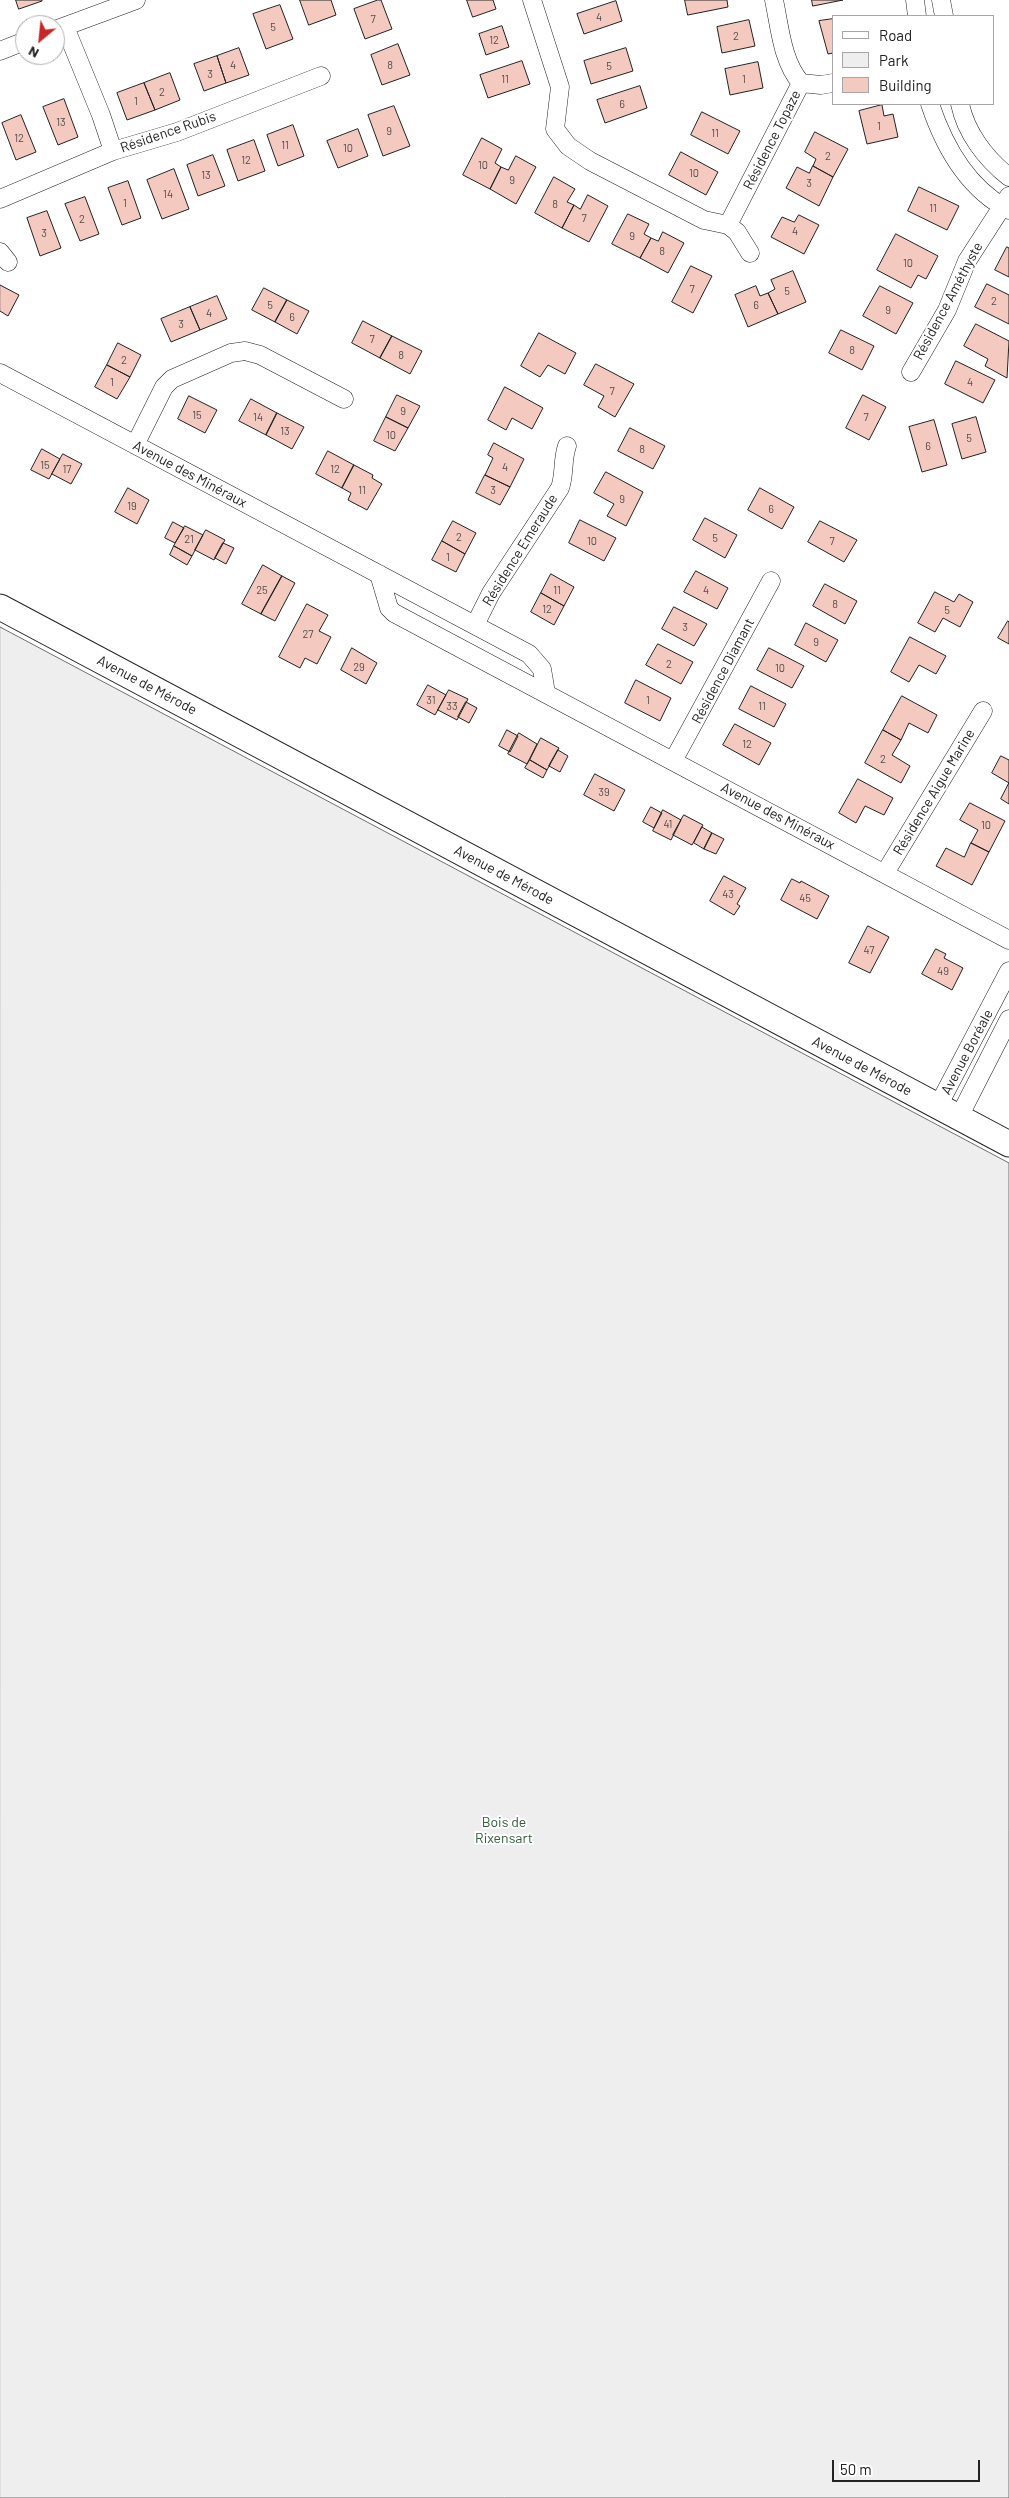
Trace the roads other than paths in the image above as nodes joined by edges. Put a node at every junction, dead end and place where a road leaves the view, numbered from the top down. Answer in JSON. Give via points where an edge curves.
{"nodes":[{"id":1,"x":136,"y":0,"type":"edge"},
{"id":2,"x":532,"y":0,"type":"edge"},
{"id":3,"x":774,"y":0,"type":"edge"},
{"id":4,"x":915,"y":0,"type":"edge"},
{"id":5,"x":942,"y":0,"type":"edge"},
{"id":6,"x":917,"y":15,"type":"edge"},
{"id":7,"x":944,"y":15,"type":"edge"},
{"id":8,"x":65,"y":26,"type":"edge"},
{"id":9,"x":65,"y":39,"type":"edge"},
{"id":10,"x":15,"y":46,"type":"edge"},
{"id":11,"x":0,"y":51,"type":"edge"},
{"id":12,"x":321,"y":76,"type":"dead end"},
{"id":13,"x":801,"y":83,"type":"junction"},
{"id":14,"x":832,"y":83,"type":"edge"},
{"id":15,"x":930,"y":105,"type":"edge"},
{"id":16,"x":960,"y":105,"type":"edge"},
{"id":17,"x":113,"y":151,"type":"junction"},
{"id":18,"x":1009,"y":177,"type":"edge"},
{"id":19,"x":0,"y":199,"type":"edge"},
{"id":20,"x":1007,"y":204,"type":"edge"},
{"id":21,"x":728,"y":225,"type":"junction"},
{"id":22,"x":750,"y":253,"type":"dead end"},
{"id":23,"x":911,"y":372,"type":"dead end"},
{"id":24,"x":0,"y":373,"type":"edge"},
{"id":25,"x":344,"y":399,"type":"dead end"},
{"id":26,"x":136,"y":445,"type":"junction"},
{"id":27,"x":566,"y":446,"type":"dead end"},
{"id":28,"x":379,"y":574,"type":"junction"},
{"id":29,"x":771,"y":581,"type":"dead end"},
{"id":30,"x":0,"y":607,"type":"edge"},
{"id":31,"x":475,"y":625,"type":"junction"},
{"id":32,"x":546,"y":693,"type":"junction"},
{"id":33,"x":984,"y":711,"type":"dead end"},
{"id":34,"x":673,"y":761,"type":"junction"},
{"id":35,"x":885,"y":873,"type":"junction"},
{"id":36,"x":1009,"y":940,"type":"edge"},
{"id":37,"x":1009,"y":971,"type":"edge"},
{"id":38,"x":1009,"y":1019,"type":"edge"},
{"id":39,"x":949,"y":1112,"type":"junction"},
{"id":40,"x":1009,"y":1144,"type":"edge"}],
"edges":[{"from":1,"to":8,"type":"street"},
{"from":2,"to":21,"type":"street","via":[[560,87],[555,129],[568,146],[590,161],[704,220]]},
{"from":3,"to":13,"type":"street","via":[[788,63]]},
{"from":4,"to":6,"type":"street"},
{"from":5,"to":7,"type":"street"},
{"from":9,"to":17,"type":"street","name":"Résidence Rubis","via":[[101,115]]},
{"from":10,"to":11,"type":"street"},
{"from":12,"to":17,"type":"street","name":"Résidence Rubis","via":[[177,132]]},
{"from":13,"to":14,"type":"street","name":"Résidence Topaze"},
{"from":13,"to":21,"type":"street","name":"Résidence Topaze"},
{"from":15,"to":20,"type":"street","via":[[952,155],[973,180]]},
{"from":16,"to":18,"type":"street","via":[[962,118],[979,146]]},
{"from":17,"to":19,"type":"street"},
{"from":20,"to":23,"type":"street","name":"Résidence Améthyste","via":[[967,261],[946,310]]},
{"from":21,"to":22,"type":"street","via":[[737,232]]},
{"from":24,"to":26,"type":"street","name":"Avenue des Minéraux"},
{"from":25,"to":26,"type":"street","via":[[260,355],[245,351],[231,353],[172,379],[164,387]]},
{"from":26,"to":28,"type":"street","name":"Avenue des Minéraux"},
{"from":27,"to":31,"type":"street","name":"Résidence Emeraude","via":[[560,488],[491,593]]},
{"from":28,"to":31,"type":"street","name":"Avenue des Minéraux"},
{"from":28,"to":32,"type":"street","name":"Avenue des Minéraux","via":[[389,608],[394,614]]},
{"from":29,"to":34,"type":"street","name":"Résidence Diamant"},
{"from":30,"to":39,"type":"street","name":"Avenue de Mérode"},
{"from":31,"to":32,"type":"street","name":"Avenue des Minéraux","via":[[538,661]]},
{"from":32,"to":34,"type":"street","name":"Avenue des Minéraux"},
{"from":33,"to":35,"type":"street","name":"Résidence Aigue Marine"},
{"from":34,"to":35,"type":"street","name":"Avenue des Minéraux"},
{"from":35,"to":36,"type":"street","name":"Avenue des Minéraux"},
{"from":37,"to":39,"type":"street","name":"Avenue Boréale"},
{"from":38,"to":39,"type":"street","name":"Avenue Boréale"},
{"from":39,"to":40,"type":"street","name":"Avenue de Mérode"}]}
